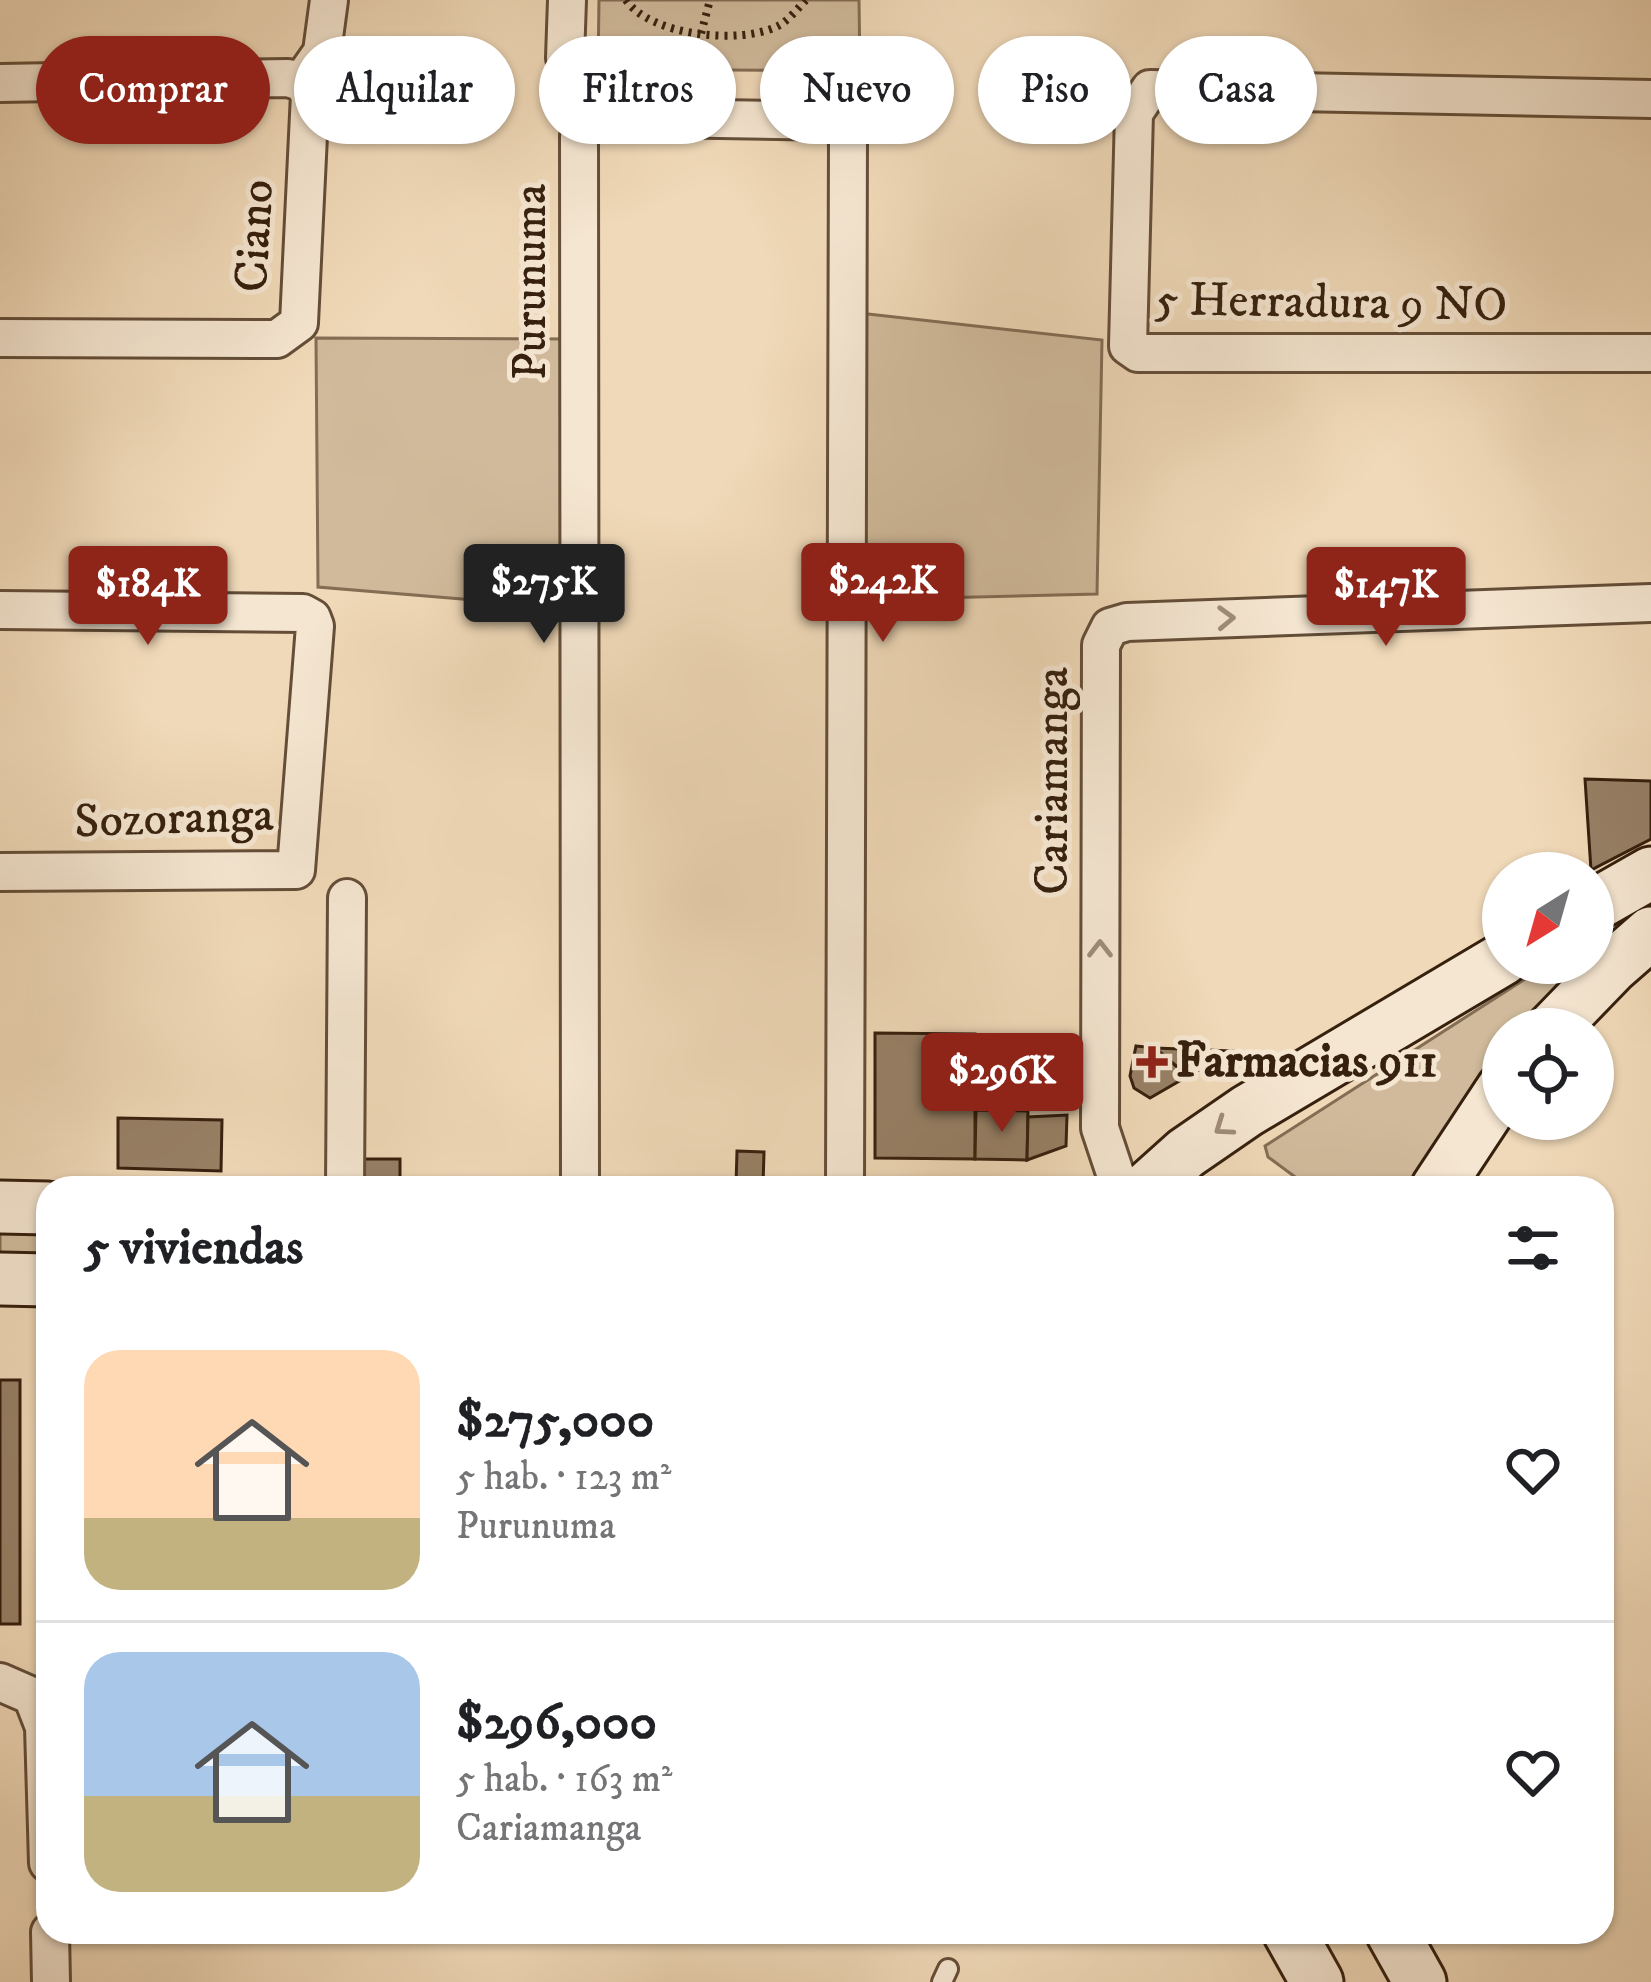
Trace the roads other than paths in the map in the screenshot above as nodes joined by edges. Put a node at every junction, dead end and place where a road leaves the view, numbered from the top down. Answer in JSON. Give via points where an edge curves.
{"nodes":[{"id":1,"x":329,"y":0,"type":"edge"},
{"id":2,"x":567,"y":0,"type":"edge"},
{"id":3,"x":324,"y":36,"type":"edge"},
{"id":4,"x":566,"y":36,"type":"edge"},
{"id":5,"x":294,"y":80,"type":"edge"},
{"id":6,"x":0,"y":83,"type":"edge"},
{"id":7,"x":1651,"y":99,"type":"edge"},
{"id":8,"x":736,"y":120,"type":"edge"},
{"id":9,"x":308,"y":144,"type":"edge"},
{"id":10,"x":579,"y":144,"type":"edge"},
{"id":11,"x":0,"y":338,"type":"edge"},
{"id":12,"x":1651,"y":353,"type":"edge"},
{"id":13,"x":1651,"y":604,"type":"edge"},
{"id":14,"x":0,"y":610,"type":"edge"},
{"id":15,"x":0,"y":872,"type":"edge"},
{"id":16,"x":1651,"y":873,"type":"edge"},
{"id":17,"x":1614,"y":894,"type":"edge"},
{"id":18,"x":347,"y":898,"type":"dead end"},
{"id":19,"x":1651,"y":933,"type":"edge"},
{"id":20,"x":1482,"y":971,"type":"edge"},
{"id":21,"x":1574,"y":1008,"type":"edge"},
{"id":22,"x":1482,"y":1119,"type":"edge"},
{"id":23,"x":345,"y":1176,"type":"edge"},
{"id":24,"x":580,"y":1176,"type":"edge"},
{"id":25,"x":845,"y":1176,"type":"edge"},
{"id":26,"x":1116,"y":1176,"type":"edge"},
{"id":27,"x":1160,"y":1176,"type":"edge"},
{"id":28,"x":1444,"y":1176,"type":"edge"},
{"id":29,"x":0,"y":1207,"type":"edge"},
{"id":30,"x":36,"y":1208,"type":"edge"},
{"id":31,"x":0,"y":1280,"type":"edge"},
{"id":32,"x":36,"y":1280,"type":"edge"},
{"id":33,"x":0,"y":1682,"type":"edge"},
{"id":34,"x":36,"y":1706,"type":"edge"},
{"id":35,"x":50,"y":1944,"type":"edge"},
{"id":36,"x":1296,"y":1944,"type":"edge"},
{"id":37,"x":1399,"y":1944,"type":"edge"},
{"id":38,"x":51,"y":1982,"type":"edge"},
{"id":39,"x":1317,"y":1982,"type":"edge"},
{"id":40,"x":1420,"y":1982,"type":"edge"}],
"edges":[{"from":1,"to":3,"type":"street"},
{"from":2,"to":4,"type":"street"},
{"from":5,"to":6,"type":"street"},
{"from":7,"to":12,"type":"street","name":"5 Herradura 9 NO","via":[[1150,89],[1134,113],[1128,346],[1138,353]]},
{"from":8,"to":25,"type":"street","name":"Purunuma","via":[[833,122],[848,136]]},
{"from":9,"to":11,"type":"street","name":"Ciano","via":[[299,323],[291,332],[277,339]]},
{"from":10,"to":24,"type":"street","name":"Purunuma"},
{"from":26,"to":13,"type":"street","name":"Cariamanga","one_way":true,"via":[[1100,1127],[1101,645],[1110,627]]},
{"from":14,"to":15,"type":"street","name":"Sozoranga","via":[[303,613],[315,626],[296,870]]},
{"from":16,"to":17,"type":"main road"},
{"from":18,"to":23,"type":"street"},
{"from":19,"to":21,"type":"main road"},
{"from":20,"to":27,"type":"main road","one_way":true,"via":[[1246,1111]]},
{"from":22,"to":28,"type":"main road"},
{"from":29,"to":30,"type":"main road"},
{"from":31,"to":32,"type":"main road"},
{"from":33,"to":34,"type":"street","via":[[32,1696]]},
{"from":35,"to":38,"type":"street"},
{"from":36,"to":39,"type":"main road"},
{"from":37,"to":40,"type":"main road"}]}
